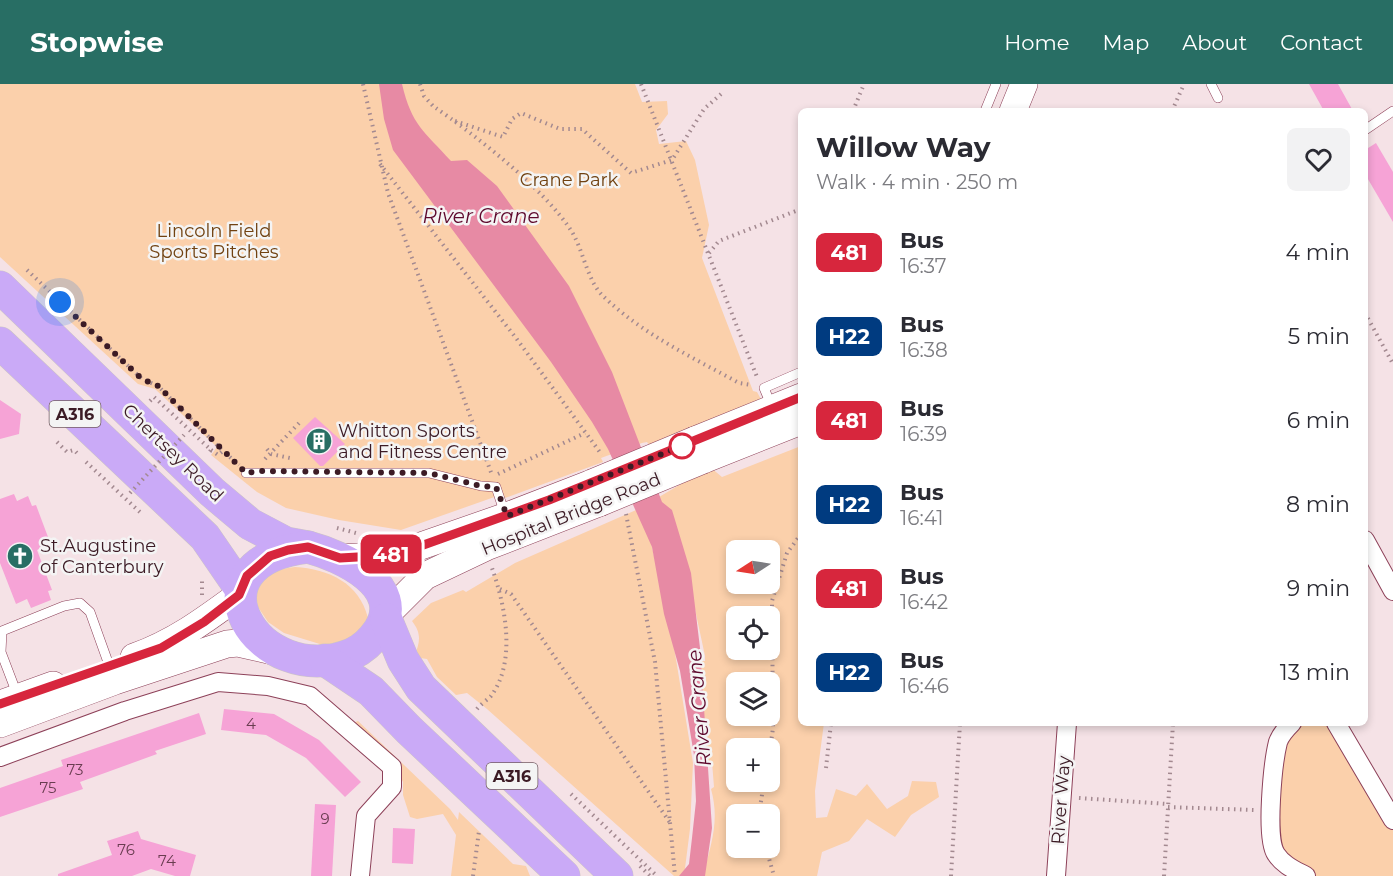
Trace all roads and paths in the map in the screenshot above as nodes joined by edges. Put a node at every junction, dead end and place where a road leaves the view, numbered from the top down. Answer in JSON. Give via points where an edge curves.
{"nodes":[{"id":1,"x":363,"y":84,"type":"edge"},
{"id":2,"x":420,"y":84,"type":"edge"},
{"id":3,"x":641,"y":84,"type":"edge"},
{"id":4,"x":864,"y":84,"type":"edge"},
{"id":5,"x":996,"y":84,"type":"edge"},
{"id":6,"x":1024,"y":84,"type":"edge"},
{"id":7,"x":1043,"y":84,"type":"edge"},
{"id":8,"x":1184,"y":84,"type":"edge"},
{"id":9,"x":1211,"y":84,"type":"edge"},
{"id":10,"x":721,"y":93,"type":"dead end"},
{"id":11,"x":1218,"y":98,"type":"dead end"},
{"id":12,"x":854,"y":108,"type":"edge"},
{"id":13,"x":986,"y":108,"type":"edge"},
{"id":14,"x":1014,"y":108,"type":"edge"},
{"id":15,"x":1033,"y":108,"type":"edge"},
{"id":16,"x":1173,"y":108,"type":"edge"},
{"id":17,"x":1393,"y":111,"type":"edge"},
{"id":18,"x":453,"y":120,"type":"junction"},
{"id":19,"x":1368,"y":128,"type":"edge"},
{"id":20,"x":672,"y":160,"type":"junction"},
{"id":21,"x":798,"y":210,"type":"edge"},
{"id":22,"x":709,"y":253,"type":"junction"},
{"id":23,"x":27,"y":270,"type":"dead end"},
{"id":24,"x":0,"y":287,"type":"edge"},
{"id":25,"x":1368,"y":318,"type":"edge"},
{"id":26,"x":0,"y":343,"type":"edge"},
{"id":27,"x":1393,"y":364,"type":"edge"},
{"id":28,"x":798,"y":378,"type":"edge"},
{"id":29,"x":154,"y":397,"type":"dead end"},
{"id":30,"x":141,"y":399,"type":"dead end"},
{"id":31,"x":798,"y":399,"type":"edge"},
{"id":32,"x":148,"y":407,"type":"dead end"},
{"id":33,"x":780,"y":412,"type":"edge"},
{"id":34,"x":300,"y":422,"type":"dead end"},
{"id":35,"x":585,"y":433,"type":"dead end"},
{"id":36,"x":184,"y":435,"type":"dead end"},
{"id":37,"x":178,"y":437,"type":"dead end"},
{"id":38,"x":201,"y":441,"type":"dead end"},
{"id":39,"x":57,"y":442,"type":"dead end"},
{"id":40,"x":185,"y":443,"type":"dead end"},
{"id":41,"x":267,"y":449,"type":"dead end"},
{"id":42,"x":211,"y":450,"type":"dead end"},
{"id":43,"x":224,"y":451,"type":"junction"},
{"id":44,"x":271,"y":454,"type":"junction"},
{"id":45,"x":246,"y":473,"type":"junction"},
{"id":46,"x":130,"y":493,"type":"dead end"},
{"id":47,"x":596,"y":493,"type":"junction"},
{"id":48,"x":135,"y":509,"type":"dead end"},
{"id":49,"x":507,"y":516,"type":"junction"},
{"id":50,"x":333,"y":527,"type":"dead end"},
{"id":51,"x":362,"y":533,"type":"dead end"},
{"id":52,"x":798,"y":538,"type":"edge"},
{"id":53,"x":1368,"y":545,"type":"edge"},
{"id":54,"x":308,"y":547,"type":"junction"},
{"id":55,"x":340,"y":558,"type":"junction"},
{"id":56,"x":491,"y":565,"type":"dead end"},
{"id":57,"x":500,"y":589,"type":"junction"},
{"id":58,"x":1393,"y":591,"type":"edge"},
{"id":59,"x":239,"y":592,"type":"junction"},
{"id":60,"x":387,"y":616,"type":"junction"},
{"id":61,"x":1,"y":629,"type":"edge"},
{"id":62,"x":273,"y":651,"type":"junction"},
{"id":63,"x":325,"y":660,"type":"junction"},
{"id":64,"x":110,"y":666,"type":"junction"},
{"id":65,"x":9,"y":700,"type":"edge"},
{"id":66,"x":125,"y":711,"type":"junction"},
{"id":67,"x":471,"y":714,"type":"dead end"},
{"id":68,"x":0,"y":724,"type":"edge"},
{"id":69,"x":831,"y":726,"type":"edge"},
{"id":70,"x":960,"y":726,"type":"edge"},
{"id":71,"x":1066,"y":726,"type":"edge"},
{"id":72,"x":1173,"y":726,"type":"edge"},
{"id":73,"x":1289,"y":726,"type":"edge"},
{"id":74,"x":1338,"y":726,"type":"edge"},
{"id":75,"x":772,"y":738,"type":"edge"},
{"id":76,"x":0,"y":756,"type":"edge"},
{"id":77,"x":826,"y":768,"type":"dead end"},
{"id":78,"x":1386,"y":789,"type":"edge"},
{"id":79,"x":1062,"y":797,"type":"junction"},
{"id":80,"x":1168,"y":805,"type":"junction"},
{"id":81,"x":1270,"y":810,"type":"junction"},
{"id":82,"x":1393,"y":820,"type":"edge"},
{"id":83,"x":481,"y":826,"type":"dead end"},
{"id":84,"x":769,"y":858,"type":"edge"},
{"id":85,"x":360,"y":876,"type":"edge"},
{"id":86,"x":473,"y":876,"type":"edge"},
{"id":87,"x":564,"y":876,"type":"edge"},
{"id":88,"x":617,"y":876,"type":"edge"},
{"id":89,"x":675,"y":876,"type":"edge"},
{"id":90,"x":774,"y":876,"type":"edge"},
{"id":91,"x":951,"y":876,"type":"edge"},
{"id":92,"x":1056,"y":876,"type":"edge"},
{"id":93,"x":1164,"y":876,"type":"edge"},
{"id":94,"x":1306,"y":876,"type":"edge"}],
"edges":[{"from":1,"to":35,"type":"path","via":[[392,204],[492,477]]},
{"from":2,"to":18,"type":"path","via":[[433,106]]},
{"from":3,"to":20,"type":"path"},
{"from":4,"to":12,"type":"path"},
{"from":5,"to":13,"type":"lane"},
{"from":6,"to":14,"type":"main road"},
{"from":7,"to":15,"type":"main road"},
{"from":8,"to":16,"type":"path"},
{"from":9,"to":11,"type":"lane"},
{"from":10,"to":20,"type":"path","via":[[704,109]]},
{"from":17,"to":19,"type":"lane"},
{"from":18,"to":20,"type":"path","via":[[503,137],[512,119],[521,112],[560,129],[582,129],[631,173]]},
{"from":18,"to":33,"type":"path","via":[[552,207],[573,233],[602,295],[643,330],[740,383]]},
{"from":20,"to":22,"type":"path"},
{"from":21,"to":22,"type":"path","via":[[719,241]]},
{"from":22,"to":33,"type":"path","via":[[752,369]]},
{"from":23,"to":43,"type":"path","via":[[142,379],[158,386]]},
{"from":24,"to":54,"type":"highway","name":"Chertsey Road","number":"A316","via":[[250,524],[286,543]]},
{"from":25,"to":27,"type":"path"},
{"from":26,"to":59,"type":"highway","name":"Chertsey Road","number":"A316","via":[[205,537]]},
{"from":28,"to":33,"type":"lane"},
{"from":29,"to":38,"type":"path"},
{"from":30,"to":32,"type":"path"},
{"from":31,"to":33,"type":"main road","name":"Hospital Bridge Road"},
{"from":33,"to":47,"type":"main road","name":"Hospital Bridge Road","bridge":true},
{"from":34,"to":44,"type":"path"},
{"from":36,"to":46,"type":"path","bridge":true},
{"from":37,"to":40,"type":"path"},
{"from":39,"to":48,"type":"path","via":[[67,452],[74,450]]},
{"from":41,"to":44,"type":"path"},
{"from":42,"to":43,"type":"path","via":[[218,455]]},
{"from":43,"to":45,"type":"path"},
{"from":44,"to":45,"type":"path"},
{"from":45,"to":49,"type":"lane","via":[[429,473],[496,487]]},
{"from":47,"to":49,"type":"main road","name":"Hospital Bridge Road"},
{"from":47,"to":60,"type":"main road","name":"Hospital Bridge Road","via":[[425,576]]},
{"from":49,"to":55,"type":"main road","name":"Hospital Bridge Road","via":[[401,552]]},
{"from":50,"to":51,"type":"path"},
{"from":52,"to":75,"type":"path","via":[[787,553],[772,602]]},
{"from":53,"to":58,"type":"street"},
{"from":54,"to":55,"type":"highway","number":"A316"},
{"from":54,"to":59,"type":"highway","via":[[270,556],[256,566]]},
{"from":55,"to":60,"type":"highway","number":"A316","via":[[373,580]]},
{"from":56,"to":57,"type":"path"},
{"from":57,"to":67,"type":"path","via":[[507,629],[502,671],[491,695]]},
{"from":57,"to":89,"type":"path","via":[[511,594],[671,825]]},
{"from":59,"to":62,"type":"highway","number":"A316","via":[[244,616],[258,638]]},
{"from":59,"to":64,"type":"main road","via":[[204,622],[161,648]]},
{"from":60,"to":63,"type":"highway","number":"A316","via":[[374,639],[353,653]]},
{"from":60,"to":88,"type":"highway","number":"A316","via":[[403,660],[421,688]]},
{"from":61,"to":64,"type":"lane","via":[[80,603],[90,612]]},
{"from":61,"to":65,"type":"lane"},
{"from":62,"to":63,"type":"highway","number":"A316"},
{"from":62,"to":64,"type":"main road","via":[[227,644]]},
{"from":63,"to":87,"type":"highway","number":"A316","via":[[371,691]]},
{"from":64,"to":65,"type":"main road"},
{"from":64,"to":66,"type":"street"},
{"from":64,"to":68,"type":"main road"},
{"from":66,"to":76,"type":"street"},
{"from":66,"to":85,"type":"street","via":[[218,682],[268,686],[310,696],[392,767],[392,787],[366,816]]},
{"from":69,"to":77,"type":"path"},
{"from":70,"to":91,"type":"path"},
{"from":71,"to":79,"type":"street","name":"River Way"},
{"from":72,"to":80,"type":"path"},
{"from":73,"to":81,"type":"street","via":[[1278,743]]},
{"from":74,"to":78,"type":"street"},
{"from":78,"to":82,"type":"street"},
{"from":79,"to":80,"type":"path"},
{"from":79,"to":92,"type":"street","name":"River Way"},
{"from":80,"to":81,"type":"path"},
{"from":80,"to":93,"type":"path"},
{"from":81,"to":94,"type":"street","via":[[1270,837],[1275,854],[1288,867]]},
{"from":83,"to":86,"type":"path"},
{"from":84,"to":90,"type":"path"}]}
